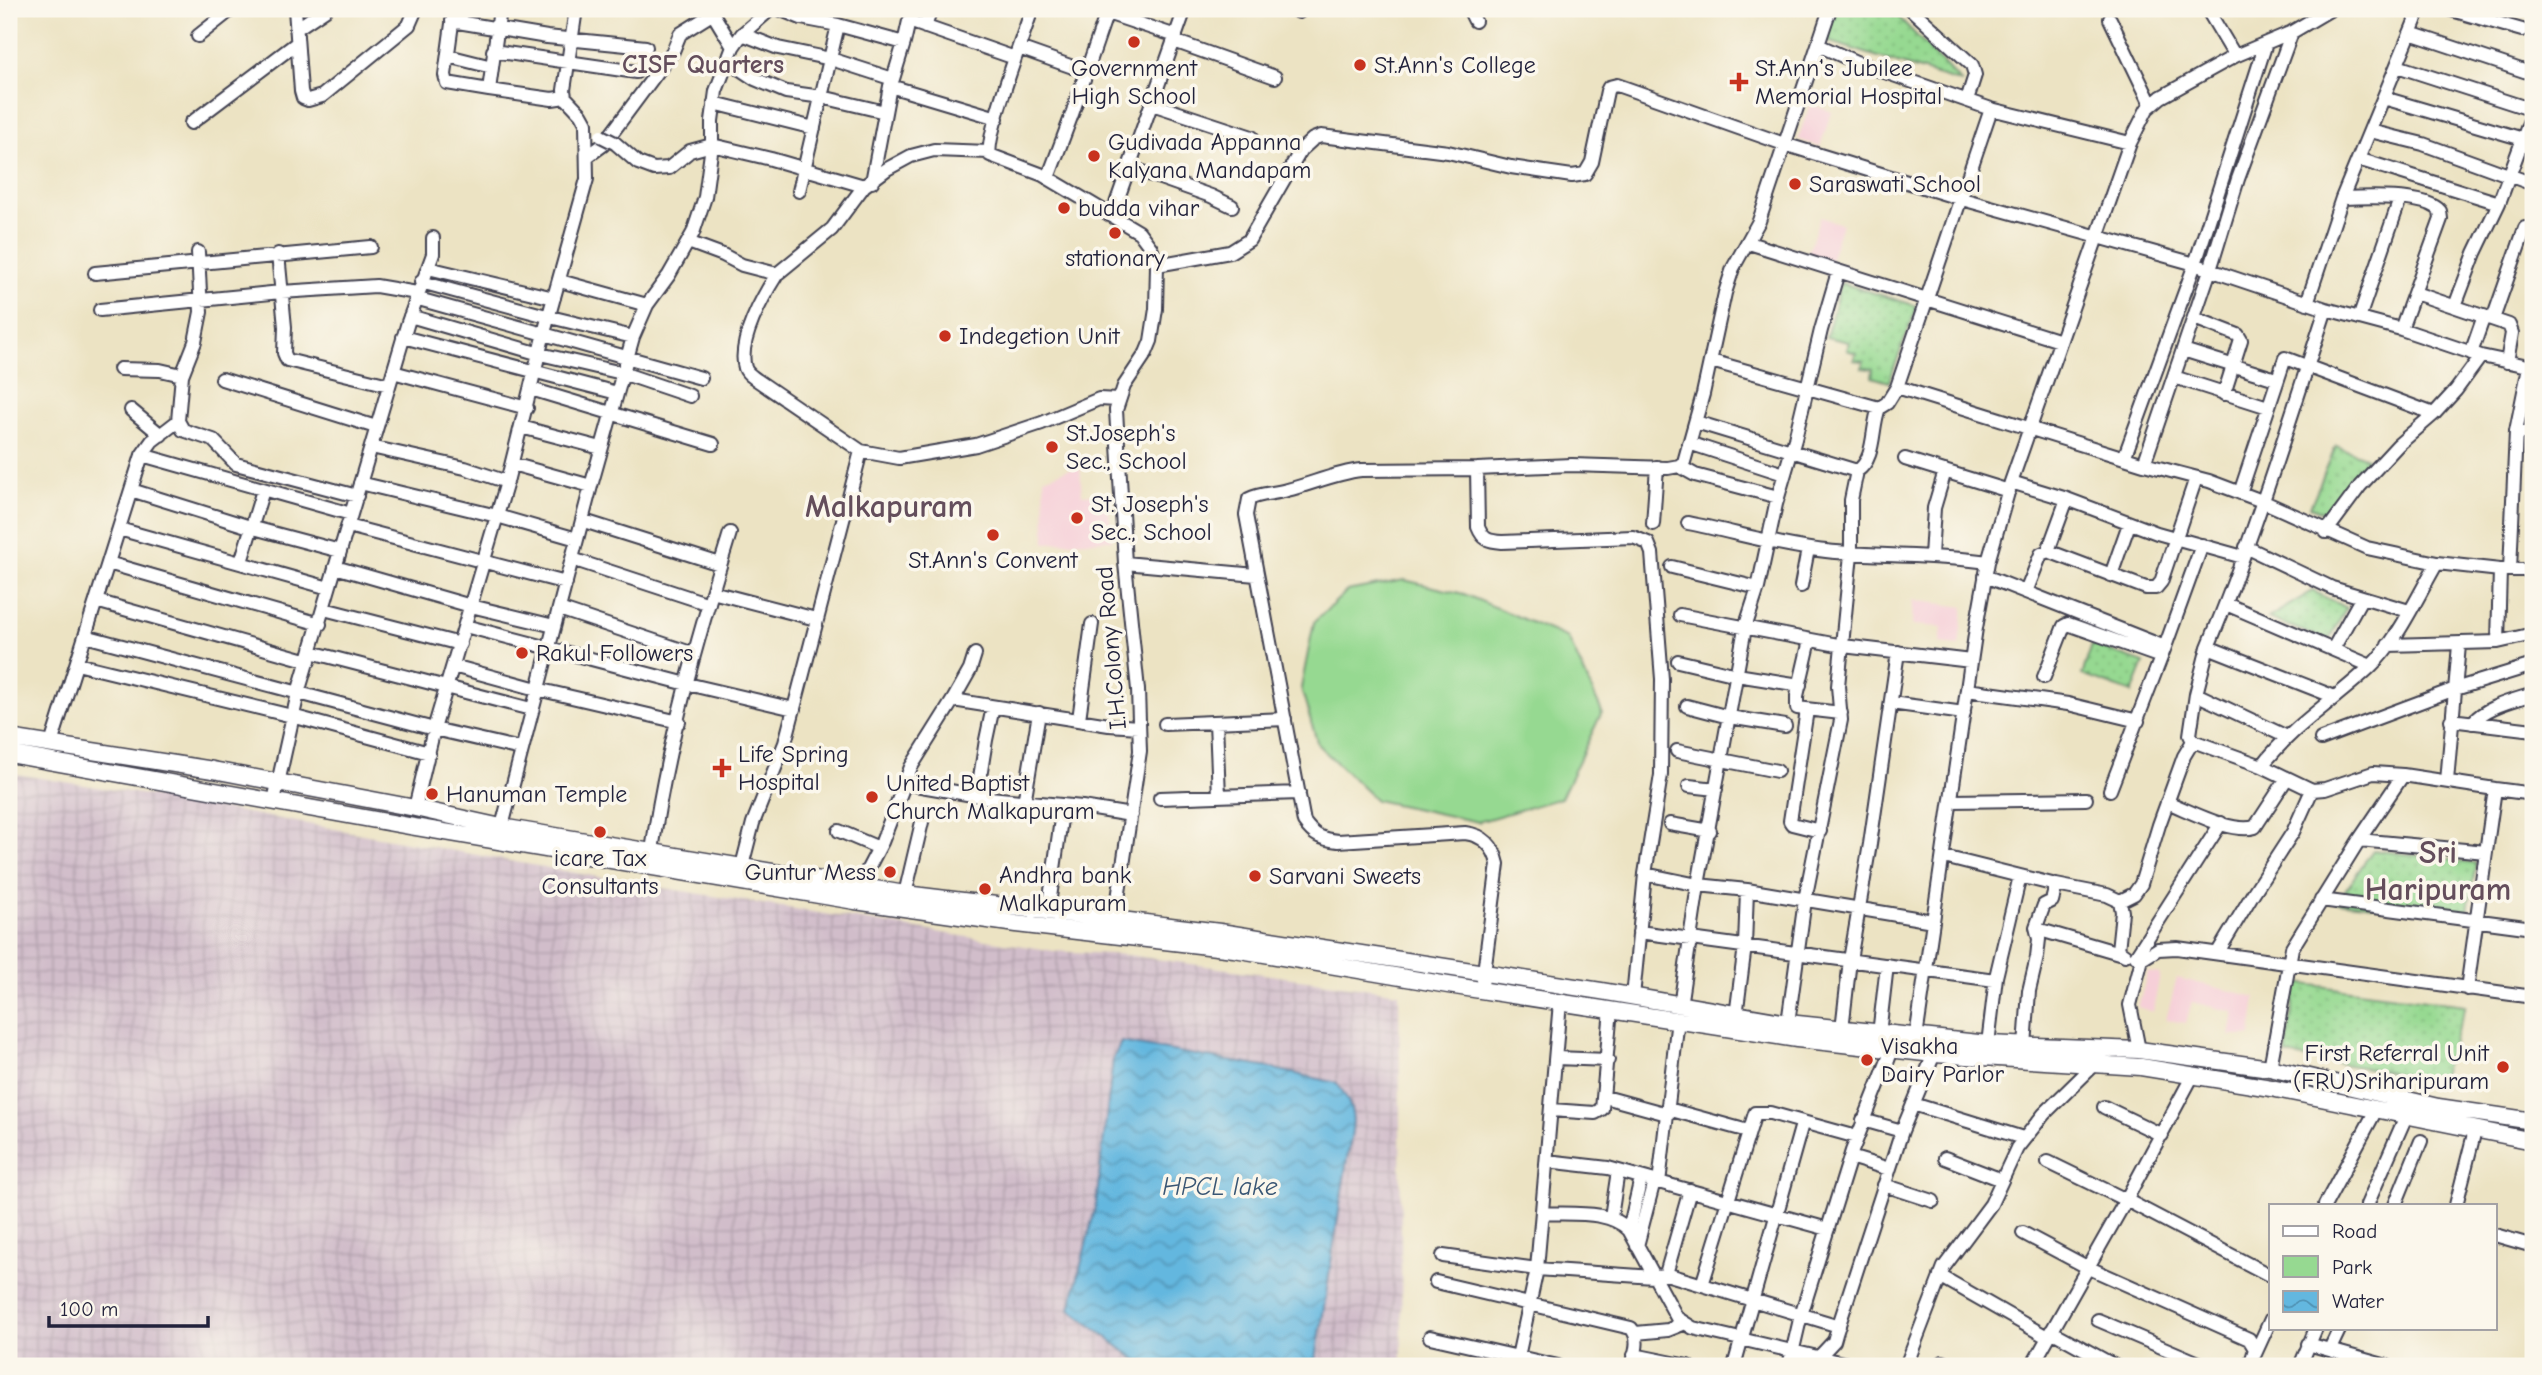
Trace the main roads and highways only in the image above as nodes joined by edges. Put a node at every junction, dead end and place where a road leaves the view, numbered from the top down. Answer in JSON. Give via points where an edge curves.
{"nodes":[{"id":1,"x":9,"y":738,"type":"edge"},
{"id":2,"x":9,"y":754,"type":"edge"},
{"id":3,"x":500,"y":834,"type":"junction"},
{"id":4,"x":986,"y":912,"type":"junction"},
{"id":5,"x":1114,"y":929,"type":"junction"},
{"id":6,"x":1482,"y":982,"type":"junction"},
{"id":7,"x":1679,"y":1013,"type":"junction"},
{"id":8,"x":1915,"y":1045,"type":"junction"},
{"id":9,"x":2087,"y":1059,"type":"junction"},
{"id":10,"x":2533,"y":1121,"type":"edge"},
{"id":11,"x":2533,"y":1141,"type":"edge"}],
"edges":[{"from":1,"to":3,"type":"main road","via":[[415,808]]},
{"from":2,"to":3,"type":"main road","via":[[274,801]]},
{"from":3,"to":4,"type":"main road","via":[[652,851]]},
{"from":3,"to":4,"type":"main road","via":[[855,901]]},
{"from":4,"to":5,"type":"main road"},
{"from":4,"to":5,"type":"main road","via":[[1048,912]]},
{"from":5,"to":6,"type":"main road","via":[[1220,932]]},
{"from":6,"to":7,"type":"main road","via":[[1560,1002]]},
{"from":6,"to":7,"type":"main road","via":[[1633,997]]},
{"from":7,"to":8,"type":"main road","via":[[1879,1034]]},
{"from":7,"to":8,"type":"main road","via":[[1797,1039],[1892,1050]]},
{"from":8,"to":9,"type":"main road","via":[[2025,1046]]},
{"from":8,"to":9,"type":"main road","via":[[1934,1054]]},
{"from":9,"to":10,"type":"main road","via":[[2139,1050],[2270,1068]]},
{"from":9,"to":11,"type":"main road","via":[[2271,1088]]}]}
